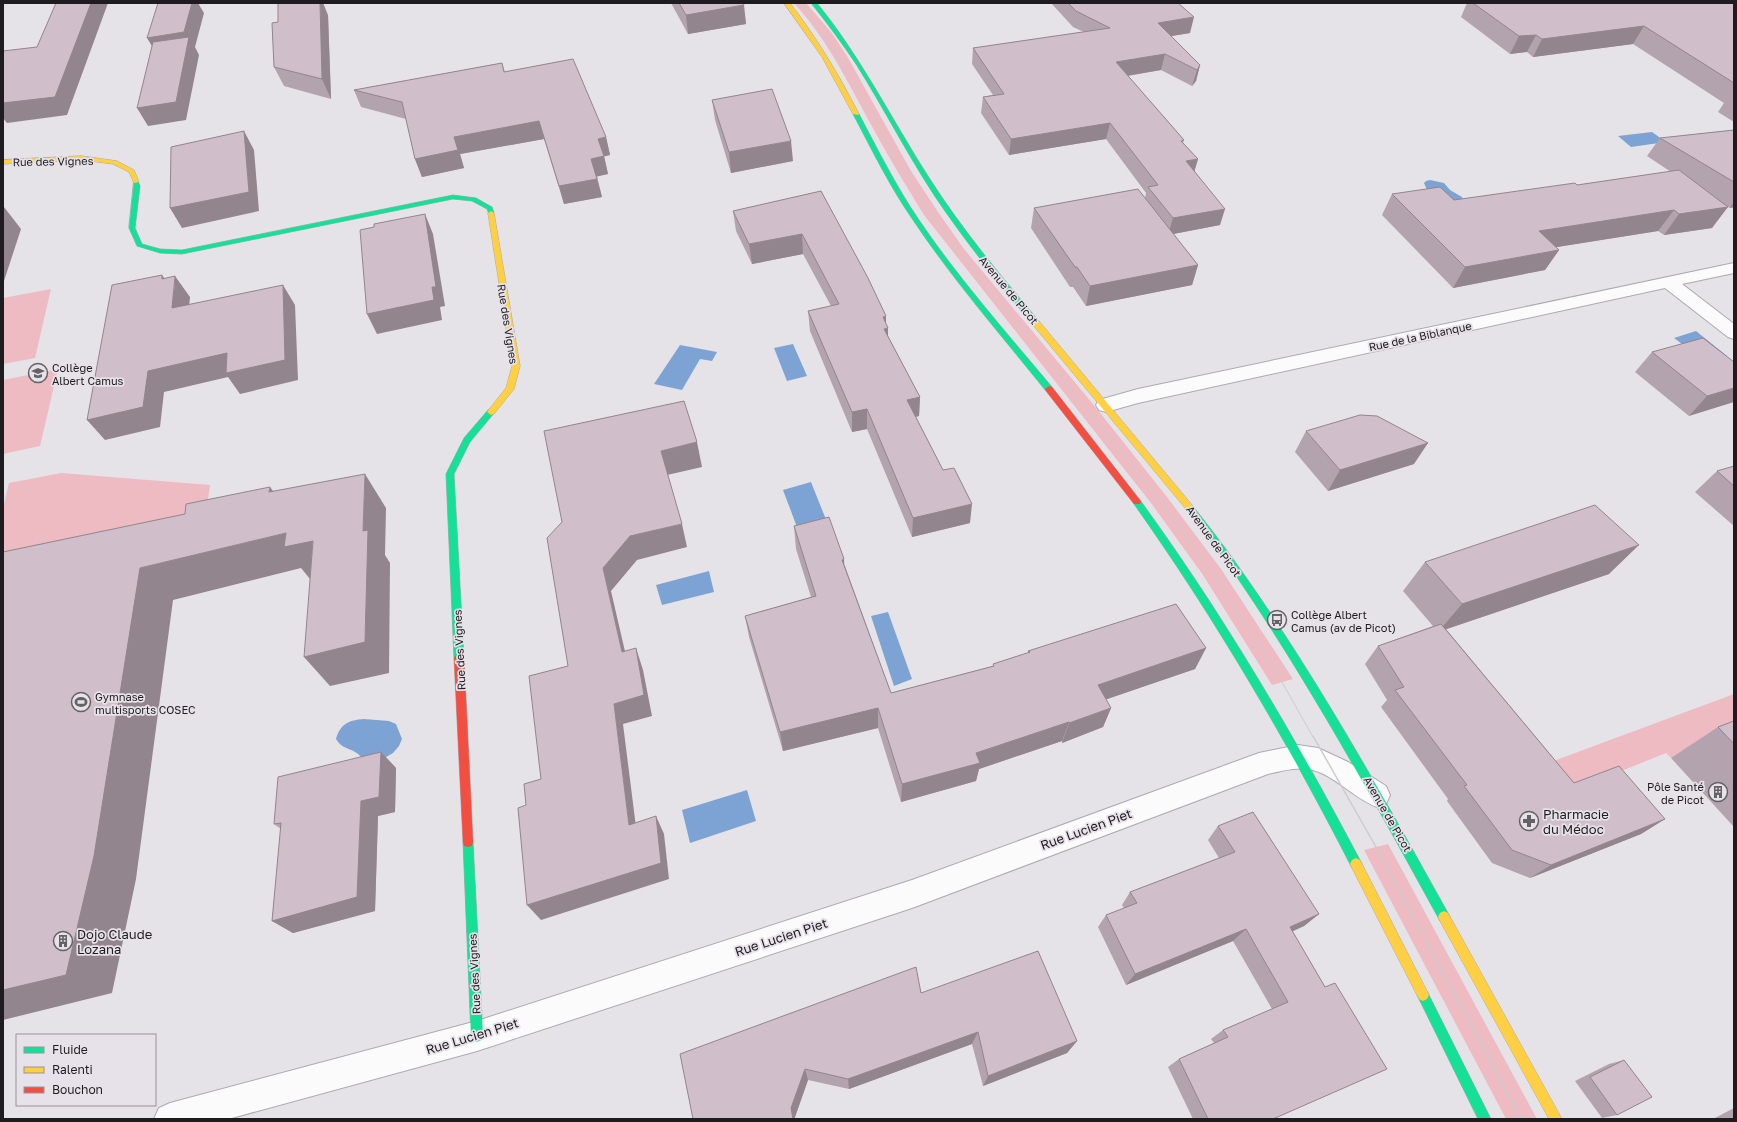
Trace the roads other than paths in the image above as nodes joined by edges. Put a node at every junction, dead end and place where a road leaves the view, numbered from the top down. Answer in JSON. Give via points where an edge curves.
{"nodes":[{"id":1,"x":786,"y":3,"type":"edge"},
{"id":2,"x":814,"y":3,"type":"edge"},
{"id":3,"x":3,"y":162,"type":"edge"},
{"id":4,"x":1734,"y":268,"type":"edge"},
{"id":5,"x":1668,"y":283,"type":"junction"},
{"id":6,"x":1734,"y":333,"type":"edge"},
{"id":7,"x":1106,"y":405,"type":"junction"},
{"id":8,"x":1298,"y":756,"type":"junction"},
{"id":9,"x":1377,"y":795,"type":"junction"},
{"id":10,"x":477,"y":1036,"type":"junction"},
{"id":11,"x":170,"y":1119,"type":"edge"},
{"id":12,"x":1485,"y":1119,"type":"edge"},
{"id":13,"x":1556,"y":1119,"type":"edge"}],
"edges":[{"from":1,"to":8,"type":"street","via":[[827,57],[889,176],[914,217],[1140,507],[1195,585]]},
{"from":2,"to":7,"type":"street","name":"Avenue de Picot","via":[[854,55],[920,169],[973,247]]},
{"from":3,"to":10,"type":"street","name":"Rue des Vignes","via":[[82,158],[115,162],[132,171],[137,186],[132,228],[139,245],[160,251],[182,252],[453,196],[474,198],[490,208],[516,366],[510,389],[467,440],[450,474]]},
{"from":4,"to":5,"type":"street","name":"Rue de la Biblanque"},
{"from":5,"to":6,"type":"street"},
{"from":5,"to":7,"type":"street","name":"Rue de la Biblanque","via":[[1138,396]]},
{"from":7,"to":9,"type":"street","name":"Avenue de Picot","via":[[1232,564],[1313,687]]},
{"from":8,"to":9,"type":"street","name":"Rue Lucien Piet","via":[[1330,765]]},
{"from":8,"to":10,"type":"street","name":"Rue Lucien Piet","via":[[1259,765],[912,894]]},
{"from":8,"to":12,"type":"street"},
{"from":9,"to":13,"type":"street","name":"Avenue de Picot"},
{"from":10,"to":11,"type":"street","name":"Rue Lucien Piet"}]}
